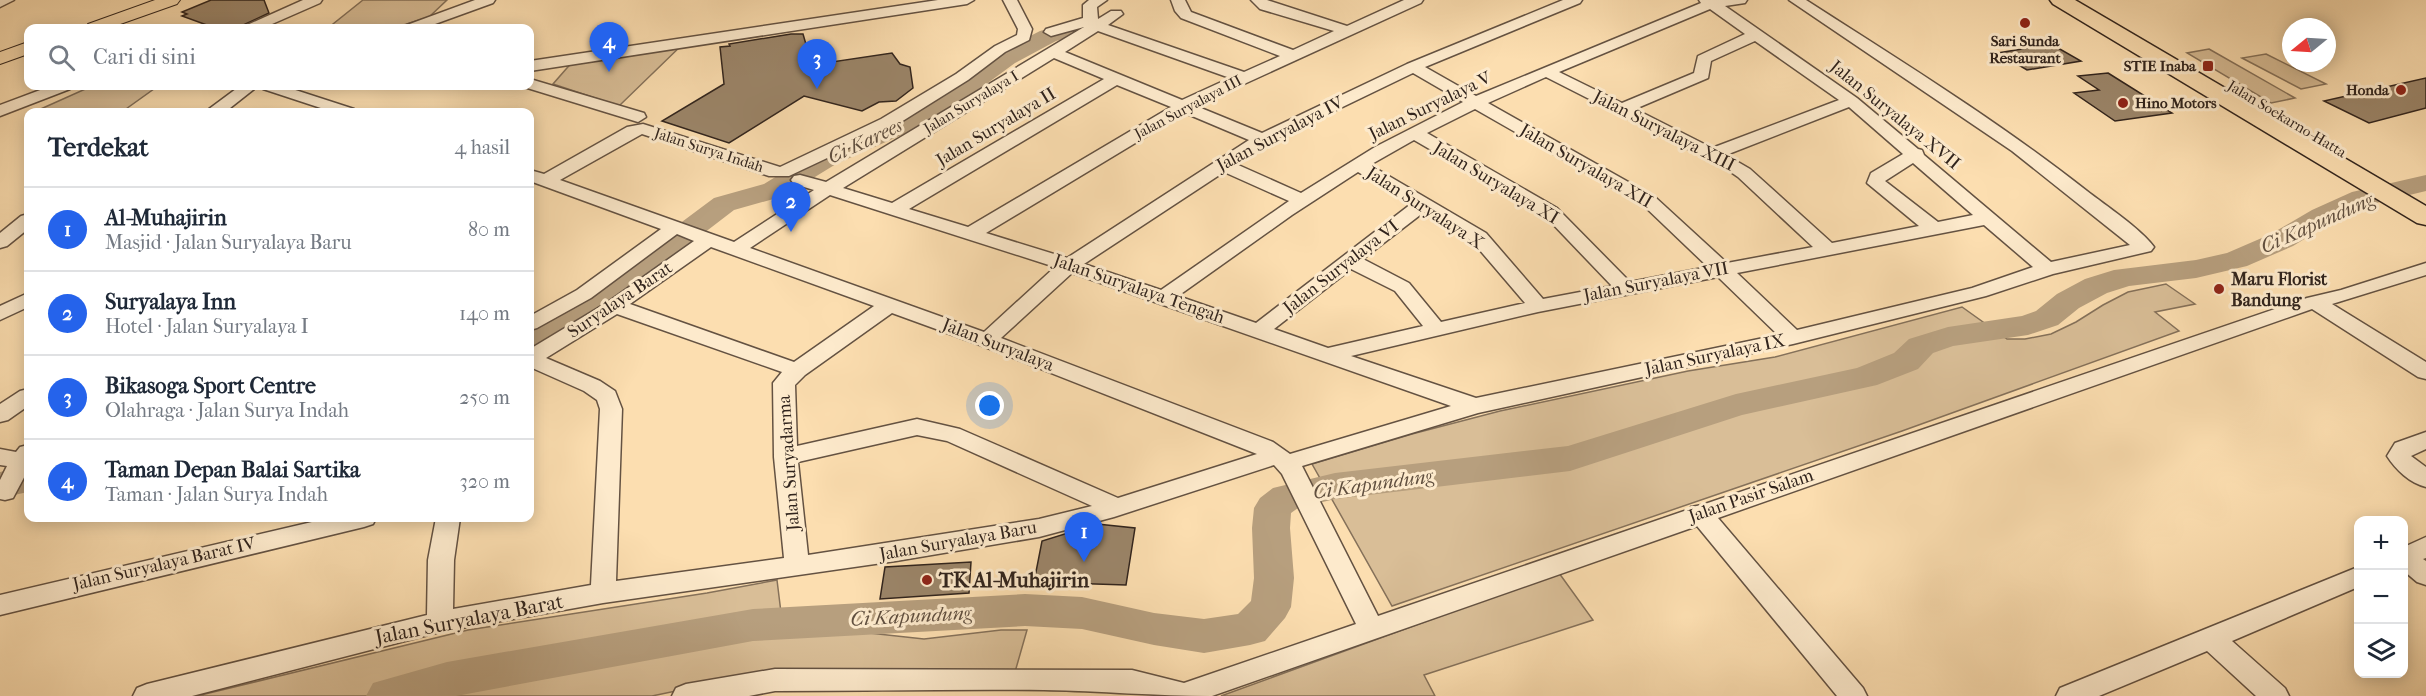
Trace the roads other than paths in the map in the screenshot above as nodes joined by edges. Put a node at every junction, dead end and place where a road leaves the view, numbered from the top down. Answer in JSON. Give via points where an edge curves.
{"nodes":[{"id":1,"x":7,"y":0,"type":"edge"},
{"id":2,"x":156,"y":0,"type":"edge"},
{"id":3,"x":171,"y":0,"type":"edge"},
{"id":4,"x":315,"y":0,"type":"edge"},
{"id":5,"x":484,"y":0,"type":"edge"},
{"id":6,"x":967,"y":0,"type":"edge"},
{"id":7,"x":1010,"y":0,"type":"edge"},
{"id":8,"x":1100,"y":0,"type":"edge"},
{"id":9,"x":1178,"y":0,"type":"edge"},
{"id":10,"x":1258,"y":0,"type":"edge"},
{"id":11,"x":1416,"y":0,"type":"edge"},
{"id":12,"x":1575,"y":0,"type":"edge"},
{"id":13,"x":1740,"y":0,"type":"edge"},
{"id":14,"x":1796,"y":0,"type":"edge"},
{"id":15,"x":2060,"y":0,"type":"edge"},
{"id":16,"x":2086,"y":0,"type":"edge"},
{"id":17,"x":933,"y":2,"type":"edge"},
{"id":18,"x":1708,"y":2,"type":"edge"},
{"id":19,"x":0,"y":3,"type":"edge"},
{"id":20,"x":1116,"y":14,"type":"dead end"},
{"id":21,"x":91,"y":24,"type":"edge"},
{"id":22,"x":113,"y":24,"type":"edge"},
{"id":23,"x":261,"y":24,"type":"edge"},
{"id":24,"x":422,"y":24,"type":"edge"},
{"id":25,"x":1091,"y":24,"type":"junction"},
{"id":26,"x":1345,"y":30,"type":"junction"},
{"id":27,"x":1051,"y":32,"type":"dead end"},
{"id":28,"x":1756,"y":35,"type":"junction"},
{"id":29,"x":24,"y":49,"type":"edge"},
{"id":30,"x":1052,"y":52,"type":"junction"},
{"id":31,"x":24,"y":55,"type":"edge"},
{"id":32,"x":1292,"y":55,"type":"junction"},
{"id":33,"x":0,"y":58,"type":"edge"},
{"id":34,"x":0,"y":64,"type":"edge"},
{"id":35,"x":534,"y":65,"type":"edge"},
{"id":36,"x":1413,"y":67,"type":"junction"},
{"id":37,"x":1548,"y":72,"type":"junction"},
{"id":38,"x":1242,"y":77,"type":"junction"},
{"id":39,"x":1117,"y":78,"type":"junction"},
{"id":40,"x":534,"y":85,"type":"edge"},
{"id":41,"x":54,"y":90,"type":"edge"},
{"id":42,"x":245,"y":90,"type":"edge"},
{"id":43,"x":281,"y":90,"type":"edge"},
{"id":44,"x":1851,"y":101,"type":"junction"},
{"id":45,"x":1476,"y":103,"type":"junction"},
{"id":46,"x":1185,"y":105,"type":"junction"},
{"id":47,"x":220,"y":108,"type":"edge"},
{"id":48,"x":336,"y":108,"type":"edge"},
{"id":49,"x":1623,"y":108,"type":"junction"},
{"id":50,"x":0,"y":111,"type":"edge"},
{"id":51,"x":638,"y":117,"type":"dead end"},
{"id":52,"x":1414,"y":133,"type":"junction"},
{"id":53,"x":1262,"y":139,"type":"junction"},
{"id":54,"x":1714,"y":153,"type":"junction"},
{"id":55,"x":1916,"y":154,"type":"junction"},
{"id":56,"x":1221,"y":164,"type":"junction"},
{"id":57,"x":1358,"y":165,"type":"junction"},
{"id":58,"x":2360,"y":171,"type":"junction"},
{"id":59,"x":538,"y":177,"type":"edge"},
{"id":60,"x":800,"y":180,"type":"dead end"},
{"id":61,"x":828,"y":189,"type":"junction"},
{"id":62,"x":1302,"y":200,"type":"junction"},
{"id":63,"x":2426,"y":201,"type":"edge"},
{"id":64,"x":1424,"y":203,"type":"junction"},
{"id":65,"x":894,"y":210,"type":"junction"},
{"id":66,"x":2426,"y":217,"type":"edge"},
{"id":67,"x":1989,"y":218,"type":"junction"},
{"id":68,"x":24,"y":223,"type":"edge"},
{"id":69,"x":1933,"y":228,"type":"junction"},
{"id":70,"x":692,"y":233,"type":"junction"},
{"id":71,"x":970,"y":234,"type":"junction"},
{"id":72,"x":0,"y":242,"type":"edge"},
{"id":73,"x":736,"y":249,"type":"junction"},
{"id":74,"x":1827,"y":249,"type":"junction"},
{"id":75,"x":2426,"y":254,"type":"edge"},
{"id":76,"x":1349,"y":260,"type":"junction"},
{"id":77,"x":1069,"y":265,"type":"junction"},
{"id":78,"x":2047,"y":268,"type":"junction"},
{"id":79,"x":1720,"y":269,"type":"junction"},
{"id":80,"x":2426,"y":269,"type":"edge"},
{"id":81,"x":1625,"y":288,"type":"junction"},
{"id":82,"x":1164,"y":297,"type":"junction"},
{"id":83,"x":2319,"y":300,"type":"junction"},
{"id":84,"x":24,"y":301,"type":"edge"},
{"id":85,"x":889,"y":305,"type":"junction"},
{"id":86,"x":615,"y":306,"type":"junction"},
{"id":87,"x":1538,"y":306,"type":"junction"},
{"id":88,"x":0,"y":314,"type":"edge"},
{"id":89,"x":534,"y":322,"type":"edge"},
{"id":90,"x":1436,"y":329,"type":"junction"},
{"id":91,"x":1258,"y":331,"type":"junction"},
{"id":92,"x":1793,"y":338,"type":"junction"},
{"id":93,"x":987,"y":340,"type":"junction"},
{"id":94,"x":1325,"y":355,"type":"junction"},
{"id":95,"x":534,"y":356,"type":"edge"},
{"id":96,"x":534,"y":360,"type":"edge"},
{"id":97,"x":797,"y":370,"type":"junction"},
{"id":98,"x":2426,"y":372,"type":"edge"},
{"id":99,"x":24,"y":399,"type":"edge"},
{"id":100,"x":1475,"y":406,"type":"junction"},
{"id":101,"x":0,"y":415,"type":"edge"},
{"id":102,"x":2426,"y":440,"type":"edge"},
{"id":103,"x":786,"y":457,"type":"junction"},
{"id":104,"x":1286,"y":463,"type":"junction"},
{"id":105,"x":2426,"y":479,"type":"edge"},
{"id":106,"x":1116,"y":507,"type":"junction"},
{"id":107,"x":1700,"y":513,"type":"junction"},
{"id":108,"x":346,"y":522,"type":"edge"},
{"id":109,"x":447,"y":522,"type":"edge"},
{"id":110,"x":2411,"y":555,"type":"edge"},
{"id":111,"x":797,"y":566,"type":"junction"},
{"id":112,"x":2426,"y":575,"type":"edge"},
{"id":113,"x":2354,"y":579,"type":"edge"},
{"id":114,"x":603,"y":593,"type":"junction"},
{"id":115,"x":0,"y":605,"type":"edge"},
{"id":116,"x":440,"y":622,"type":"junction"},
{"id":117,"x":1371,"y":628,"type":"junction"},
{"id":118,"x":2210,"y":637,"type":"junction"},
{"id":119,"x":802,"y":688,"type":"edge"},
{"id":120,"x":1104,"y":688,"type":"edge"},
{"id":121,"x":1181,"y":695,"type":"edge"},
{"id":122,"x":147,"y":696,"type":"edge"},
{"id":123,"x":686,"y":696,"type":"edge"},
{"id":124,"x":1852,"y":696,"type":"edge"},
{"id":125,"x":2070,"y":696,"type":"edge"},
{"id":126,"x":2275,"y":696,"type":"edge"}],
"edges":[{"from":1,"to":19,"type":"street"},
{"from":2,"to":21,"type":"main road"},
{"from":3,"to":22,"type":"main road"},
{"from":4,"to":23,"type":"street"},
{"from":5,"to":24,"type":"street"},
{"from":6,"to":17,"type":"street"},
{"from":7,"to":59,"type":"street","name":"Jalan Surya Indah","via":[[1025,29],[1024,37],[887,123],[783,172],[643,129]]},
{"from":8,"to":25,"type":"street","via":[[1090,5]]},
{"from":9,"to":32,"type":"street","via":[[1186,15]]},
{"from":10,"to":26,"type":"street","via":[[1265,6]]},
{"from":11,"to":26,"type":"street","name":"Jalan Suryalaya III"},
{"from":12,"to":36,"type":"street","name":"Jalan Suryalaya IV"},
{"from":13,"to":18,"type":"street","name":"Jalan Suryalaya V"},
{"from":14,"to":78,"type":"street","name":"Jalan Suryalaya IX","via":[[1945,95],[2144,247]]},
{"from":15,"to":58,"type":"highway","name":"Jalan Soekarno-Hatta"},
{"from":16,"to":58,"type":"highway","name":"Jalan Soekarno-Hatta"},
{"from":17,"to":35,"type":"street"},
{"from":18,"to":28,"type":"street","name":"Jalan Suryalaya XVII"},
{"from":18,"to":37,"type":"street","name":"Jalan Suryalaya V"},
{"from":20,"to":25,"type":"street","name":"Jalan Suryalaya I"},
{"from":25,"to":27,"type":"street"},
{"from":25,"to":30,"type":"street","name":"Jalan Suryalaya I"},
{"from":25,"to":38,"type":"street"},
{"from":26,"to":32,"type":"street","name":"Jalan Suryalaya III"},
{"from":28,"to":44,"type":"street","name":"Jalan Suryalaya XVII"},
{"from":28,"to":49,"type":"street","via":[[1703,59],[1702,75]]},
{"from":29,"to":33,"type":"main road"},
{"from":30,"to":39,"type":"street"},
{"from":30,"to":61,"type":"street","name":"Jalan Suryalaya I"},
{"from":31,"to":34,"type":"main road"},
{"from":32,"to":38,"type":"street","name":"Jalan Suryalaya III"},
{"from":36,"to":45,"type":"street","name":"Jalan Suryalaya XII"},
{"from":36,"to":53,"type":"street","name":"Jalan Suryalaya IV"},
{"from":37,"to":45,"type":"street","name":"Jalan Suryalaya V"},
{"from":37,"to":49,"type":"street","name":"Jalan Suryalaya XIII"},
{"from":38,"to":46,"type":"street","name":"Jalan Suryalaya III"},
{"from":39,"to":46,"type":"street"},
{"from":39,"to":65,"type":"street","name":"Jalan Suryalaya II"},
{"from":40,"to":51,"type":"street"},
{"from":41,"to":50,"type":"street"},
{"from":42,"to":47,"type":"street"},
{"from":43,"to":48,"type":"street"},
{"from":44,"to":54,"type":"street"},
{"from":44,"to":55,"type":"street","name":"Jalan Suryalaya XVII"},
{"from":45,"to":52,"type":"street","name":"Jalan Suryalaya V"},
{"from":45,"to":79,"type":"street","name":"Jalan Suryalaya XII","via":[[1649,201]]},
{"from":46,"to":53,"type":"street"},
{"from":46,"to":71,"type":"street","name":"Jalan Suryalaya III"},
{"from":49,"to":54,"type":"street","name":"Jalan Suryalaya XIII"},
{"from":52,"to":57,"type":"street","name":"Jalan Suryalaya V"},
{"from":52,"to":81,"type":"street","name":"Jalan Suryalaya XI","via":[[1551,212]]},
{"from":53,"to":56,"type":"street","name":"Jalan Suryalaya IV"},
{"from":54,"to":74,"type":"street","name":"Jalan Suryalaya XIII","via":[[1744,173]]},
{"from":55,"to":67,"type":"street","name":"Jalan Suryalaya XVII"},
{"from":55,"to":69,"type":"street","via":[[1877,177],[1876,183]]},
{"from":56,"to":62,"type":"street"},
{"from":56,"to":77,"type":"street","name":"Jalan Suryalaya IV"},
{"from":57,"to":62,"type":"street","name":"Jalan Suryalaya V"},
{"from":57,"to":64,"type":"street","name":"Jalan Suryalaya X"},
{"from":58,"to":63,"type":"highway","name":"Jalan Soekarno-Hatta"},
{"from":58,"to":66,"type":"highway","name":"Jalan Soekarno-Hatta"},
{"from":59,"to":70,"type":"street","name":"Jalan Suryalaya"},
{"from":60,"to":61,"type":"street","name":"Jalan Suryalaya Tengah"},
{"from":61,"to":65,"type":"street","name":"Jalan Suryalaya Tengah"},
{"from":61,"to":73,"type":"street","name":"Jalan Suryalaya I"},
{"from":62,"to":82,"type":"street","name":"Jalan Suryalaya V"},
{"from":64,"to":76,"type":"street","name":"Jalan Suryalaya VI"},
{"from":64,"to":87,"type":"street","name":"Jalan Suryalaya X","via":[[1479,237]]},
{"from":65,"to":71,"type":"street","name":"Jalan Suryalaya Tengah"},
{"from":67,"to":69,"type":"street","name":"Jalan Suryalaya VII"},
{"from":67,"to":78,"type":"street","name":"Jalan Suryalaya XVII"},
{"from":68,"to":72,"type":"street"},
{"from":69,"to":74,"type":"street","name":"Jalan Suryalaya VII"},
{"from":70,"to":73,"type":"street","name":"Jalan Suryalaya"},
{"from":70,"to":86,"type":"street","name":"Suryalaya Barat"},
{"from":70,"to":89,"type":"street"},
{"from":71,"to":77,"type":"street","name":"Jalan Suryalaya Tengah"},
{"from":73,"to":85,"type":"street","name":"Jalan Suryalaya"},
{"from":74,"to":79,"type":"street","name":"Jalan Suryalaya VII"},
{"from":75,"to":83,"type":"street","name":"Jalan Pasir Salam","via":[[2334,288]]},
{"from":76,"to":90,"type":"street","via":[[1402,287]]},
{"from":76,"to":91,"type":"street","name":"Jalan Suryalaya VI"},
{"from":77,"to":82,"type":"street","name":"Jalan Suryalaya Tengah"},
{"from":77,"to":93,"type":"street","name":"Jalan Suryalaya IV"},
{"from":78,"to":92,"type":"street","name":"Jalan Suryalaya IX","via":[[1978,292]]},
{"from":79,"to":81,"type":"street","name":"Jalan Suryalaya VII"},
{"from":79,"to":92,"type":"street","name":"Jalan Suryalaya XII"},
{"from":80,"to":83,"type":"street","name":"Jalan Pasir Salam"},
{"from":81,"to":87,"type":"street","name":"Jalan Suryalaya VII"},
{"from":82,"to":91,"type":"street","name":"Jalan Suryalaya Tengah"},
{"from":83,"to":98,"type":"street"},
{"from":83,"to":107,"type":"street","name":"Jalan Pasir Salam"},
{"from":84,"to":88,"type":"street"},
{"from":85,"to":93,"type":"street","name":"Jalan Suryalaya"},
{"from":85,"to":97,"type":"street","name":"Jalan Suryadarma"},
{"from":86,"to":95,"type":"street","name":"Suryalaya Barat"},
{"from":86,"to":97,"type":"street"},
{"from":87,"to":90,"type":"street","name":"Jalan Suryalaya VII"},
{"from":90,"to":94,"type":"street","name":"Jalan Suryalaya VII"},
{"from":91,"to":94,"type":"street","name":"Jalan Suryalaya Tengah"},
{"from":92,"to":100,"type":"street","name":"Jalan Suryalaya IX"},
{"from":93,"to":104,"type":"street","name":"Jalan Suryalaya","via":[[1264,448]]},
{"from":94,"to":100,"type":"street","name":"Jalan Suryalaya Tengah"},
{"from":96,"to":114,"type":"street","via":[[607,396],[611,409]]},
{"from":97,"to":103,"type":"street","name":"Jalan Suryadarma","via":[[784,384]]},
{"from":99,"to":101,"type":"street"},
{"from":100,"to":104,"type":"street","name":"Jalan Suryalaya IX"},
{"from":102,"to":105,"type":"street","via":[[2403,449],[2399,456]]},
{"from":103,"to":106,"type":"street","via":[[917,427],[929,428],[952,434]]},
{"from":103,"to":111,"type":"street","name":"Jalan Suryadarma"},
{"from":104,"to":106,"type":"street","name":"Jalan Suryalaya Baru","via":[[1248,464]]},
{"from":104,"to":117,"type":"street"},
{"from":106,"to":111,"type":"street","name":"Jalan Suryalaya Baru","via":[[1039,528]]},
{"from":107,"to":117,"type":"street","name":"Jalan Pasir Salam"},
{"from":107,"to":124,"type":"street"},
{"from":108,"to":115,"type":"street","name":"Jalan Suryalaya Barat IV"},
{"from":109,"to":116,"type":"street","via":[[441,560]]},
{"from":110,"to":112,"type":"street"},
{"from":111,"to":114,"type":"street","name":"Jalan Suryalaya Barat"},
{"from":113,"to":118,"type":"street"},
{"from":114,"to":116,"type":"street","name":"Jalan Suryalaya Barat"},
{"from":116,"to":122,"type":"street","name":"Jalan Suryalaya Barat"},
{"from":117,"to":121,"type":"street","name":"Jalan Pasir Salam"},
{"from":118,"to":125,"type":"street"},
{"from":118,"to":126,"type":"street"},
{"from":119,"to":120,"type":"street"},
{"from":119,"to":123,"type":"street","via":[[775,680]]},
{"from":120,"to":121,"type":"street","via":[[1151,684]]}]}
